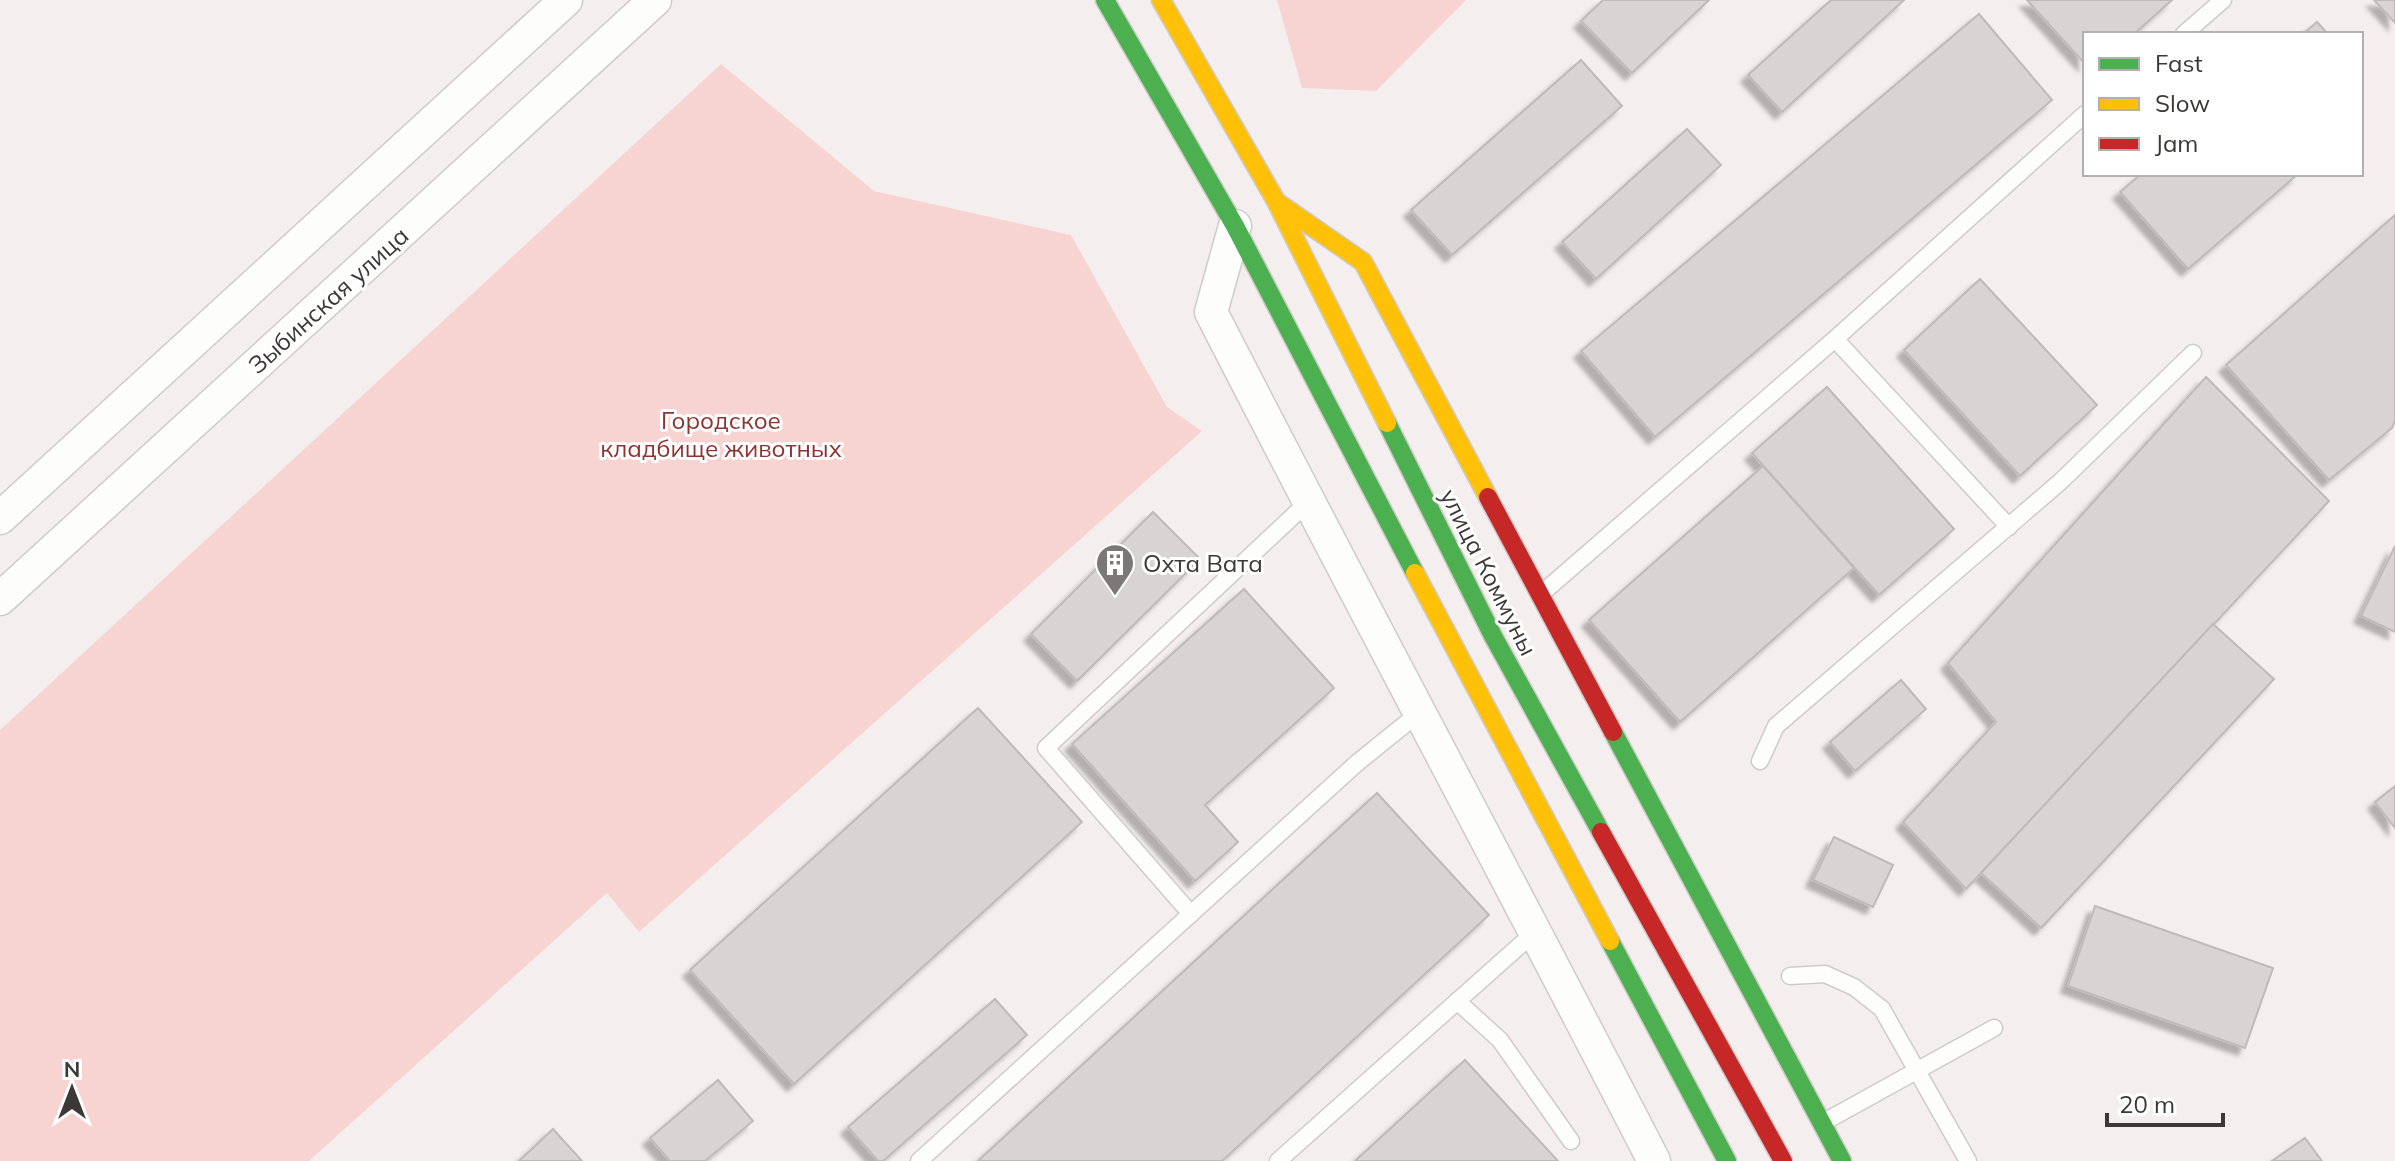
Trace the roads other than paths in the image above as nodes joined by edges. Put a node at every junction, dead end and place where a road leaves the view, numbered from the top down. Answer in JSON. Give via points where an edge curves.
{"nodes":[{"id":1,"x":566,"y":0,"type":"edge"},
{"id":2,"x":655,"y":0,"type":"edge"},
{"id":3,"x":1105,"y":0,"type":"edge"},
{"id":4,"x":1161,"y":0,"type":"edge"},
{"id":5,"x":2223,"y":0,"type":"edge"},
{"id":6,"x":2186,"y":32,"type":"edge"},
{"id":7,"x":2083,"y":116,"type":"edge"},
{"id":8,"x":1276,"y":201,"type":"junction"},
{"id":9,"x":1235,"y":226,"type":"junction"},
{"id":10,"x":1835,"y":339,"type":"junction"},
{"id":11,"x":2193,"y":353,"type":"dead end"},
{"id":12,"x":1308,"y":502,"type":"junction"},
{"id":13,"x":0,"y":518,"type":"edge"},
{"id":14,"x":2009,"y":527,"type":"junction"},
{"id":15,"x":1540,"y":595,"type":"junction"},
{"id":16,"x":0,"y":599,"type":"edge"},
{"id":17,"x":1419,"y":713,"type":"junction"},
{"id":18,"x":1760,"y":761,"type":"dead end"},
{"id":19,"x":1191,"y":914,"type":"junction"},
{"id":20,"x":1536,"y":931,"type":"junction"},
{"id":21,"x":1790,"y":976,"type":"dead end"},
{"id":22,"x":1457,"y":1001,"type":"junction"},
{"id":23,"x":1994,"y":1028,"type":"dead end"},
{"id":24,"x":1917,"y":1068,"type":"junction"},
{"id":25,"x":1822,"y":1123,"type":"junction"},
{"id":26,"x":1571,"y":1141,"type":"dead end"},
{"id":27,"x":919,"y":1161,"type":"edge"},
{"id":28,"x":1278,"y":1161,"type":"edge"},
{"id":29,"x":1654,"y":1161,"type":"edge"},
{"id":30,"x":1727,"y":1161,"type":"edge"},
{"id":31,"x":1783,"y":1161,"type":"edge"},
{"id":32,"x":1842,"y":1161,"type":"edge"},
{"id":33,"x":1968,"y":1161,"type":"edge"}],
"edges":[{"from":1,"to":13,"type":"street"},
{"from":2,"to":16,"type":"street","name":"Зыбинская улица"},
{"from":3,"to":9,"type":"street"},
{"from":4,"to":8,"type":"street","name":"улица Коммуны"},
{"from":5,"to":6,"type":"lane"},
{"from":7,"to":10,"type":"lane"},
{"from":8,"to":15,"type":"street","via":[[1363,262]]},
{"from":8,"to":31,"type":"street","name":"улица Коммуны","via":[[1493,636]]},
{"from":9,"to":12,"type":"street","via":[[1211,312]]},
{"from":9,"to":30,"type":"street"},
{"from":10,"to":14,"type":"lane"},
{"from":10,"to":15,"type":"lane"},
{"from":11,"to":14,"type":"lane"},
{"from":12,"to":17,"type":"street"},
{"from":12,"to":19,"type":"lane","via":[[1046,748]]},
{"from":14,"to":18,"type":"lane","via":[[1776,726]]},
{"from":15,"to":25,"type":"street"},
{"from":17,"to":19,"type":"lane"},
{"from":17,"to":20,"type":"street"},
{"from":19,"to":27,"type":"lane"},
{"from":20,"to":22,"type":"lane"},
{"from":20,"to":29,"type":"street"},
{"from":21,"to":24,"type":"lane","via":[[1825,974],[1854,987],[1882,1009]]},
{"from":22,"to":26,"type":"lane","via":[[1500,1040]]},
{"from":22,"to":28,"type":"lane"},
{"from":23,"to":24,"type":"lane"},
{"from":24,"to":25,"type":"lane"},
{"from":24,"to":33,"type":"lane"},
{"from":25,"to":32,"type":"street"}]}
